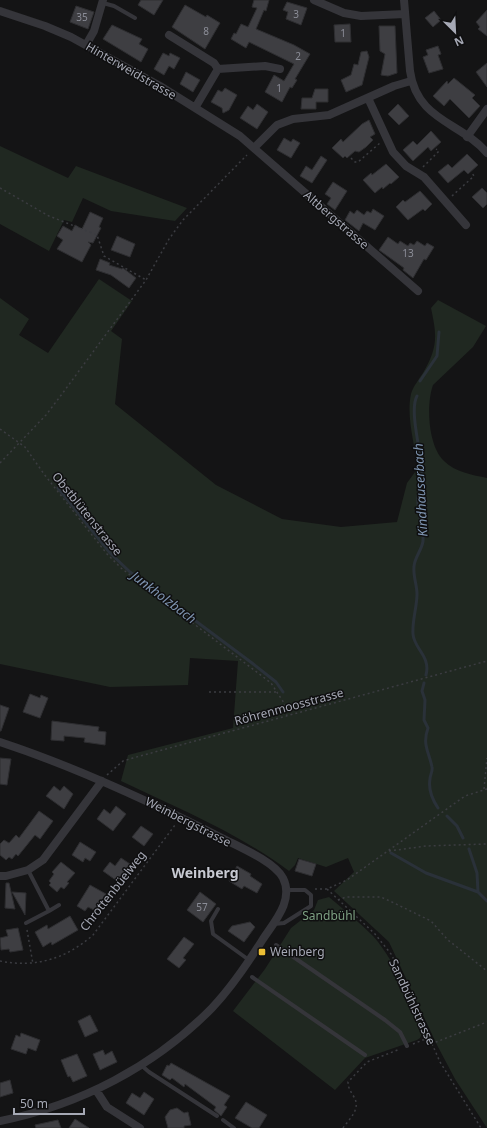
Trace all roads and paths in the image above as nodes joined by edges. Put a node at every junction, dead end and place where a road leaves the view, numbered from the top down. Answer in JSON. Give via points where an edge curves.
{"nodes":[{"id":1,"x":314,"y":0,"type":"edge"},
{"id":2,"x":404,"y":0,"type":"edge"},
{"id":3,"x":103,"y":2,"type":"edge"},
{"id":4,"x":0,"y":12,"type":"edge"},
{"id":5,"x":405,"y":14,"type":"junction"},
{"id":6,"x":135,"y":18,"type":"dead end"},
{"id":7,"x":169,"y":35,"type":"dead end"},
{"id":8,"x":86,"y":45,"type":"junction"},
{"id":9,"x":218,"y":69,"type":"junction"},
{"id":10,"x":280,"y":70,"type":"dead end"},
{"id":11,"x":411,"y":81,"type":"junction"},
{"id":12,"x":368,"y":98,"type":"junction"},
{"id":13,"x":195,"y":108,"type":"junction"},
{"id":14,"x":487,"y":109,"type":"edge"},
{"id":15,"x":466,"y":137,"type":"junction"},
{"id":16,"x":386,"y":138,"type":"junction"},
{"id":17,"x":254,"y":148,"type":"junction"},
{"id":18,"x":436,"y":149,"type":"dead end"},
{"id":19,"x":487,"y":153,"type":"edge"},
{"id":20,"x":351,"y":158,"type":"dead end"},
{"id":21,"x":426,"y":165,"type":"dead end"},
{"id":22,"x":472,"y":173,"type":"dead end"},
{"id":23,"x":0,"y":188,"type":"edge"},
{"id":24,"x":455,"y":194,"type":"dead end"},
{"id":25,"x":466,"y":225,"type":"dead end"},
{"id":26,"x":146,"y":280,"type":"junction"},
{"id":27,"x":418,"y":291,"type":"dead end"},
{"id":28,"x":0,"y":429,"type":"edge"},
{"id":29,"x":20,"y":442,"type":"junction"},
{"id":30,"x":0,"y":463,"type":"edge"},
{"id":31,"x":487,"y":661,"type":"edge"},
{"id":32,"x":209,"y":692,"type":"dead end"},
{"id":33,"x":278,"y":692,"type":"junction"},
{"id":34,"x":287,"y":716,"type":"junction"},
{"id":35,"x":0,"y":742,"type":"edge"},
{"id":36,"x":487,"y":758,"type":"edge"},
{"id":37,"x":102,"y":780,"type":"junction"},
{"id":38,"x":484,"y":789,"type":"junction"},
{"id":39,"x":487,"y":789,"type":"edge"},
{"id":40,"x":180,"y":816,"type":"junction"},
{"id":41,"x":487,"y":844,"type":"edge"},
{"id":42,"x":389,"y":851,"type":"junction"},
{"id":43,"x":28,"y":870,"type":"junction"},
{"id":44,"x":0,"y":876,"type":"edge"},
{"id":45,"x":287,"y":890,"type":"junction"},
{"id":46,"x":338,"y":900,"type":"junction"},
{"id":47,"x":59,"y":905,"type":"dead end"},
{"id":48,"x":218,"y":909,"type":"dead end"},
{"id":49,"x":49,"y":911,"type":"junction"},
{"id":50,"x":26,"y":923,"type":"joint"},
{"id":51,"x":273,"y":924,"type":"junction"},
{"id":52,"x":276,"y":945,"type":"dead end"},
{"id":53,"x":249,"y":960,"type":"junction"},
{"id":54,"x":0,"y":961,"type":"edge"},
{"id":55,"x":33,"y":964,"type":"junction"},
{"id":56,"x":487,"y":971,"type":"edge"},
{"id":57,"x":252,"y":977,"type":"dead end"},
{"id":58,"x":487,"y":1022,"type":"edge"},
{"id":59,"x":429,"y":1038,"type":"junction"},
{"id":60,"x":431,"y":1044,"type":"junction"},
{"id":61,"x":407,"y":1046,"type":"junction"},
{"id":62,"x":365,"y":1055,"type":"dead end"},
{"id":63,"x":141,"y":1065,"type":"junction"},
{"id":64,"x":96,"y":1090,"type":"junction"},
{"id":65,"x":218,"y":1116,"type":"dead end"},
{"id":66,"x":223,"y":1120,"type":"dead end"},
{"id":67,"x":0,"y":1121,"type":"edge"},
{"id":68,"x":140,"y":1128,"type":"edge"},
{"id":69,"x":234,"y":1128,"type":"edge"},
{"id":70,"x":343,"y":1128,"type":"edge"},
{"id":71,"x":481,"y":1128,"type":"edge"}],
"edges":[{"from":1,"to":5,"type":"street","via":[[344,13],[361,16]]},
{"from":2,"to":5,"type":"street"},
{"from":3,"to":6,"type":"lane"},
{"from":3,"to":8,"type":"street"},
{"from":4,"to":8,"type":"street","name":"Hinterweidstrasse","via":[[45,26]]},
{"from":5,"to":11,"type":"street"},
{"from":7,"to":9,"type":"street"},
{"from":8,"to":13,"type":"street","name":"Hinterweidstrasse"},
{"from":9,"to":10,"type":"street","via":[[265,66]]},
{"from":9,"to":13,"type":"street"},
{"from":11,"to":12,"type":"street"},
{"from":11,"to":15,"type":"street","via":[[422,101],[432,112]]},
{"from":12,"to":16,"type":"street"},
{"from":12,"to":17,"type":"street","via":[[329,115],[293,119],[277,125]]},
{"from":13,"to":17,"type":"street","name":"Hinterweidstrasse","via":[[240,136]]},
{"from":14,"to":15,"type":"street"},
{"from":15,"to":19,"type":"street"},
{"from":16,"to":20,"type":"path","via":[[358,162]]},
{"from":16,"to":25,"type":"street","via":[[400,160],[424,178]]},
{"from":17,"to":26,"type":"path","via":[[183,220]]},
{"from":17,"to":27,"type":"street","name":"Altbergstrasse"},
{"from":18,"to":21,"type":"path","via":[[439,152]]},
{"from":22,"to":24,"type":"path","via":[[474,176]]},
{"from":23,"to":26,"type":"path","via":[[49,216],[97,235],[104,256]]},
{"from":26,"to":29,"type":"path","via":[[46,415]]},
{"from":28,"to":29,"type":"path","name":"Obstblütenstrasse"},
{"from":29,"to":30,"type":"path"},
{"from":29,"to":33,"type":"path","name":"Obstblütenstrasse","via":[[107,554],[137,581],[272,683]]},
{"from":31,"to":34,"type":"path","name":"Röhrenmoosstrasse"},
{"from":32,"to":33,"type":"path"},
{"from":33,"to":34,"type":"path","name":"Obstblütenstrasse","via":[[284,702]]},
{"from":34,"to":37,"type":"path","name":"Röhrenmoosstrasse","via":[[133,758]]},
{"from":35,"to":37,"type":"street","name":"Weinbergstrasse"},
{"from":36,"to":38,"type":"path"},
{"from":37,"to":40,"type":"street","name":"Weinbergstrasse"},
{"from":37,"to":43,"type":"street","via":[[43,860]]},
{"from":38,"to":39,"type":"path"},
{"from":38,"to":42,"type":"path","via":[[465,796]]},
{"from":40,"to":45,"type":"street","name":"Weinbergstrasse","via":[[277,870]]},
{"from":40,"to":55,"type":"path","name":"Chrottenbüelweg","via":[[93,935],[69,953]]},
{"from":41,"to":42,"type":"path","via":[[426,846]]},
{"from":42,"to":46,"type":"path","name":"Sandbühlstrasse","via":[[347,880],[327,889]]},
{"from":43,"to":44,"type":"street"},
{"from":43,"to":49,"type":"lane"},
{"from":45,"to":51,"type":"street","via":[[283,908]]},
{"from":45,"to":51,"type":"lane","via":[[305,890],[311,896],[311,906],[284,924]]},
{"from":46,"to":56,"type":"path","via":[[346,897],[381,898],[394,903],[431,921],[448,940]]},
{"from":46,"to":59,"type":"path","name":"Sandbühlstrasse","via":[[375,934],[391,954]]},
{"from":47,"to":49,"type":"lane"},
{"from":48,"to":53,"type":"lane","via":[[211,921],[213,934]]},
{"from":49,"to":50,"type":"lane"},
{"from":50,"to":55,"type":"path"},
{"from":51,"to":53,"type":"street"},
{"from":52,"to":61,"type":"lane","via":[[385,1020],[400,1032]]},
{"from":53,"to":63,"type":"street","via":[[213,1006],[193,1026]]},
{"from":54,"to":55,"type":"path","name":"Chrottenbüelweg"},
{"from":57,"to":62,"type":"lane"},
{"from":58,"to":60,"type":"path"},
{"from":59,"to":60,"type":"path","name":"Sandbühlstrasse"},
{"from":59,"to":61,"type":"path"},
{"from":60,"to":71,"type":"path","name":"Sandbühlstrasse"},
{"from":61,"to":70,"type":"path","via":[[367,1062],[348,1082],[357,1108]]},
{"from":63,"to":64,"type":"street"},
{"from":63,"to":65,"type":"lane"},
{"from":64,"to":67,"type":"street","via":[[51,1107]]},
{"from":64,"to":68,"type":"street","via":[[107,1107]]},
{"from":66,"to":69,"type":"lane"}]}
